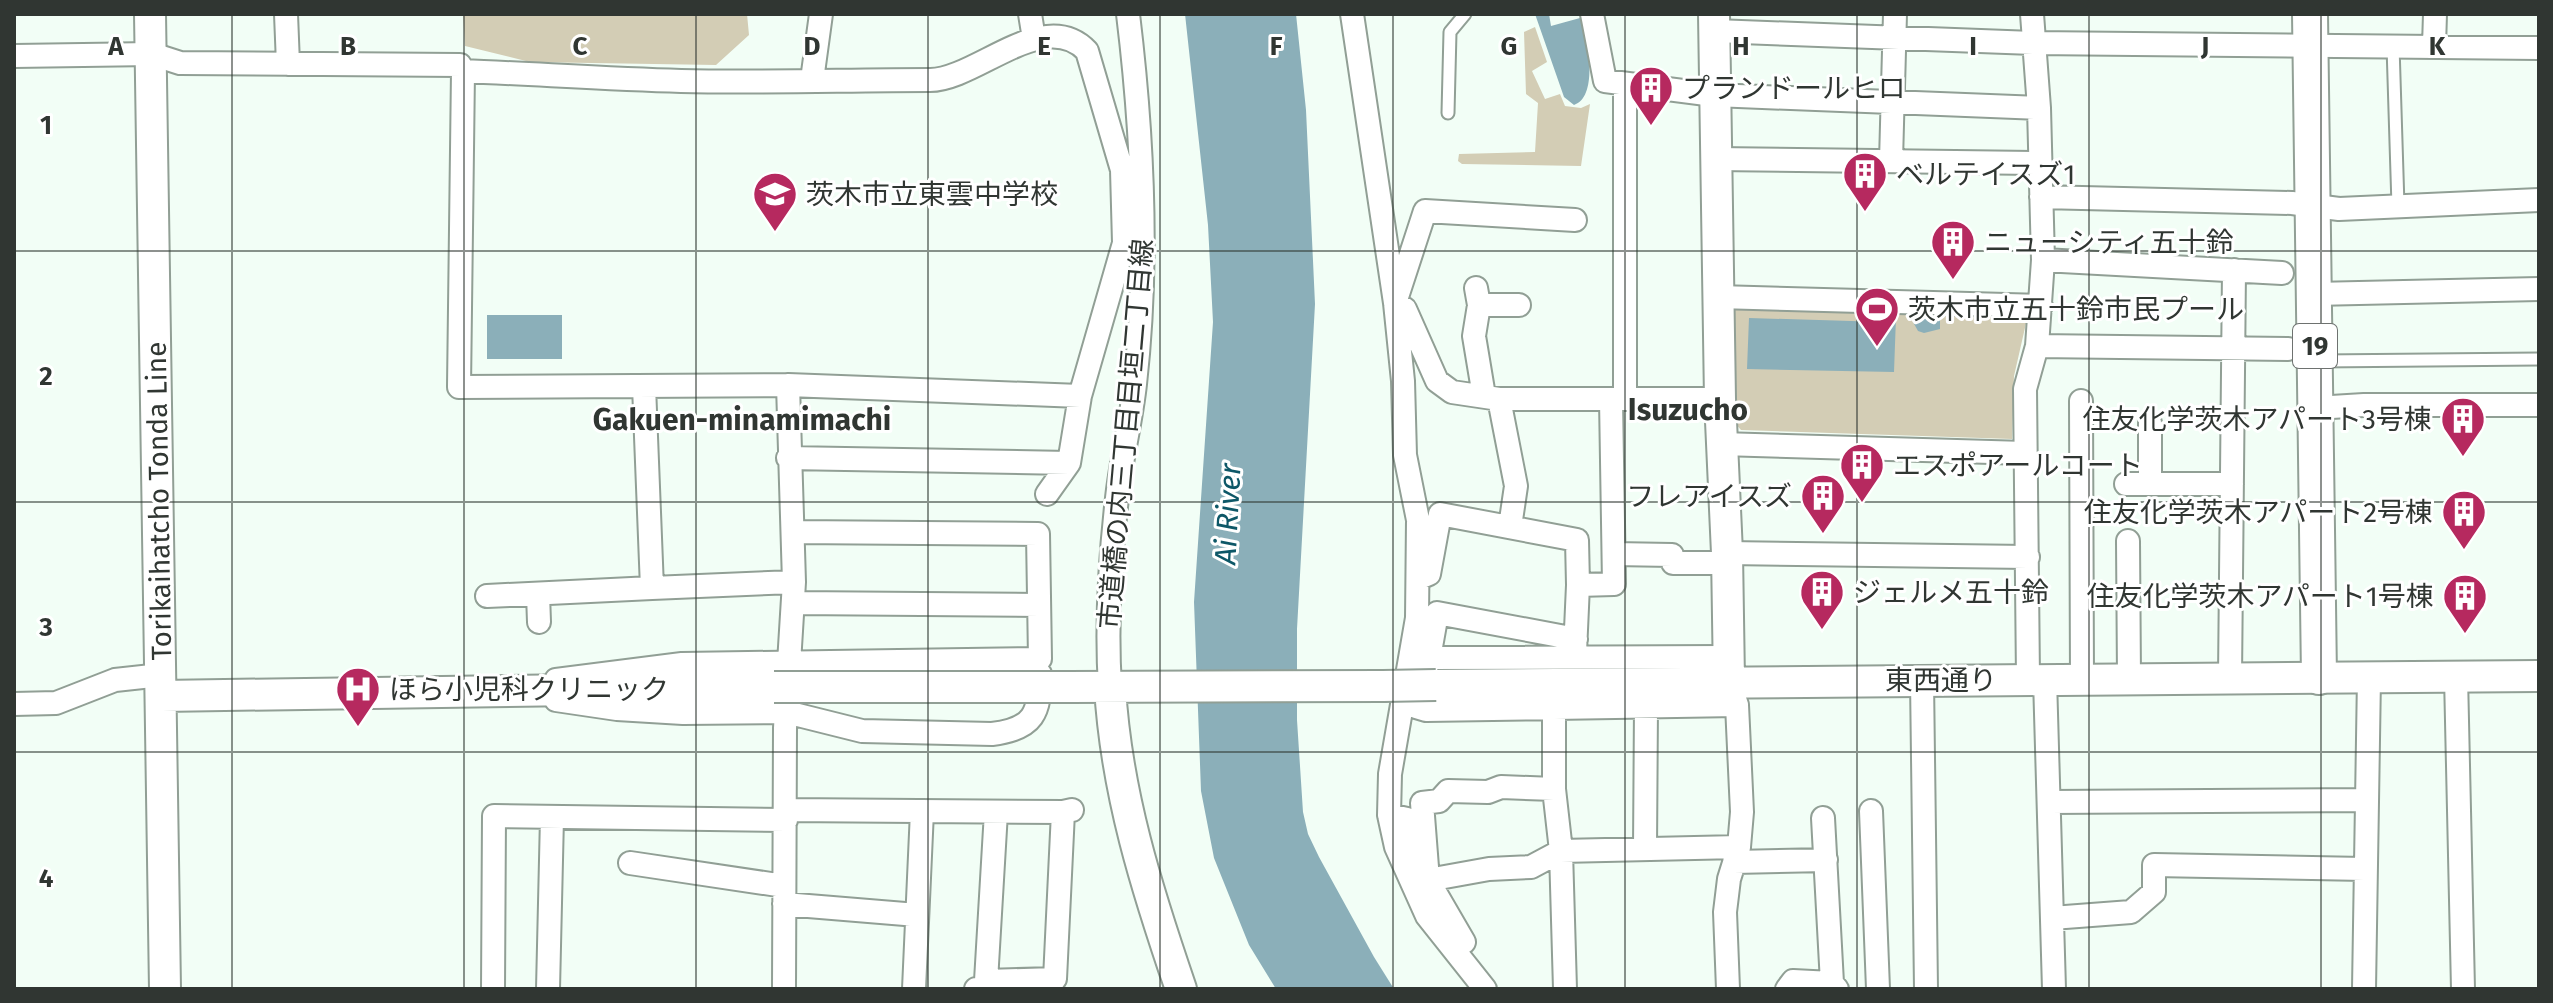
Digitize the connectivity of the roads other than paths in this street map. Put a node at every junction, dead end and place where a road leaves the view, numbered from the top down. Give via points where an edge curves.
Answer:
1 (150, 14) edge
2 (286, 14) edge
3 (821, 14) edge
4 (1030, 14) edge
5 (1128, 14) edge
6 (1352, 14) edge
7 (1465, 14) edge
8 (1592, 14) edge
9 (1895, 14) edge
10 (2032, 14) edge
11 (2435, 14) edge
12 (1714, 22) edge
13 (2310, 30) edge
14 (1894, 38) junction
15 (1034, 39) junction
16 (2033, 43) junction
17 (2393, 46) junction
18 (2434, 46) junction
19 (2539, 48) edge
20 (152, 54) junction
21 (14, 56) edge
22 (288, 64) junction
23 (463, 71) junction
24 (812, 80) junction
25 (1625, 84) junction
26 (1714, 95) junction
27 (1893, 102) junction
28 (2039, 108) junction
29 (1448, 113) dead end
30 (1715, 159) junction
31 (1891, 161) junction
32 (2041, 163) junction
33 (2041, 197) junction
34 (2539, 200) edge
35 (2313, 206) junction
36 (2398, 206) junction
37 (1134, 212) junction
38 (1575, 220) dead end
39 (2043, 260) junction
40 (2234, 270) junction
41 (2282, 273) dead end
42 (2539, 289) edge
43 (2314, 294) junction
44 (1718, 297) junction
45 (1395, 303) junction
46 (1519, 305) dead end
47 (2041, 306) junction
48 (2037, 346) junction
49 (2233, 347) junction
50 (2301, 355) junction
51 (2539, 359) edge
52 (788, 385) junction
53 (644, 386) junction
54 (1080, 396) junction
55 (1492, 397) junction
56 (1618, 399) junction
57 (1720, 399) junction
58 (2081, 401) dead end
59 (2539, 405) edge
60 (2315, 408) junction
61 (2150, 423) dead end
62 (1721, 444) junction
63 (2025, 453) junction
64 (788, 458) junction
65 (1069, 463) junction
66 (2126, 484) dead end
67 (2150, 484) junction
68 (2232, 484) junction
69 (1047, 494) dead end
70 (1510, 527) junction
71 (794, 532) junction
72 (2128, 541) dead end
73 (1614, 554) junction
74 (2028, 557) junction
75 (1727, 558) junction
76 (1417, 579) junction
77 (1578, 585) junction
78 (652, 588) junction
79 (794, 593) junction
80 (538, 594) junction
81 (487, 596) dead end
82 (1039, 605) junction
83 (539, 622) dead end
84 (1575, 648) junction
85 (1040, 659) junction
86 (1425, 666) junction
87 (2456, 676) junction
88 (2539, 676) edge
89 (2319, 677) junction
90 (2369, 677) junction
91 (2129, 678) junction
92 (2230, 678) junction
93 (2036, 679) junction
94 (2082, 679) junction
95 (1922, 680) junction
96 (1731, 681) junction
97 (162, 685) junction
98 (1120, 686) junction
99 (783, 688) junction
100 (14, 704) edge
101 (1646, 706) junction
102 (1554, 709) junction
103 (1554, 789) junction
104 (2366, 800) junction
105 (2049, 802) junction
106 (922, 811) junction
107 (1871, 811) dead end
108 (996, 812) junction
109 (786, 815) junction
110 (1389, 815) junction
111 (552, 817) junction
112 (1823, 818) dead end
113 (1645, 849) junction
114 (1561, 851) junction
115 (1737, 855) junction
116 (1826, 860) junction
117 (630, 863) dead end
118 (2364, 869) junction
119 (1428, 880) junction
120 (784, 895) junction
121 (917, 915) junction
122 (2052, 918) junction
123 (981, 985) edge
124 (1482, 985) edge
125 (1834, 986) edge
126 (165, 989) edge
127 (493, 989) edge
128 (548, 989) edge
129 (784, 989) edge
130 (914, 989) edge
131 (1181, 989) edge
132 (1565, 989) edge
133 (1728, 989) edge
134 (1787, 989) edge
135 (1878, 989) edge
136 (1926, 989) edge
137 (2054, 989) edge
138 (2364, 989) edge
139 (2463, 989) edge

1 - 20 street, Torikaihatcho Tonda Line
2 - 22 street
3 - 24 street
4 - 15 street
5 - 37 street, 市道橋の内三丁目目垣二丁目線 via 1139,99
6 - 45 street
7 - 29 lane via 1450,32
8 - 25 street via 1605,81
9 - 14 street
10 - 16 street
11 - 18 street
12 - 14 street
12 - 26 street
13 - 16 street
13 - 17 street
13 - 35 main road, 19
14 - 16 street
14 - 27 street
15 - 24 street via 938,80
15 - 37 street via 1062,37 1087,51
16 - 28 street
17 - 18 street
17 - 36 lane
18 - 19 street
20 - 21 street
20 - 22 street via 180,63
20 - 97 street, Torikaihatcho Tonda Line
22 - 23 street via 460,65
23 - 24 street via 682,81
23 - 53 street via 459,387
25 - 26 street
25 - 56 street
26 - 27 street
26 - 30 street
27 - 28 street
27 - 31 street
28 - 32 street
30 - 31 street
30 - 44 street
31 - 32 street
32 - 33 street
33 - 35 street
33 - 39 street
34 - 36 street
35 - 36 street
35 - 43 main road, 19
37 - 54 street
37 - 98 street, 市道橋の内三丁目目垣二丁目線 via 1135,387 1117,496 1108,654
38 - 45 street via 1425,211
39 - 40 street
39 - 47 street
40 - 41 street
40 - 49 street
42 - 43 street
43 - 50 main road, 19
44 - 47 street
44 - 57 street
45 - 55 street via 1405,309 1437,381 1452,392
45 - 76 street via 1405,455 1418,520
46 - 55 street via 1477,296 1474,336
47 - 48 street
48 - 49 street
48 - 63 street via 2025,389
49 - 50 street
49 - 68 street
50 - 51 lane
50 - 60 main road, 19
52 - 53 street
52 - 54 street
52 - 64 street
53 - 78 street
54 - 65 street
55 - 56 street
55 - 70 street via 1516,486
56 - 57 street
56 - 73 street
57 - 62 street
58 - 94 street
59 - 60 street
60 - 89 main road, 19
61 - 67 street
62 - 63 street
62 - 75 street
63 - 74 street
64 - 65 street
64 - 71 street
65 - 69 street
66 - 67 street
67 - 68 street
68 - 92 street
70 - 76 street via 1440,514 1429,574
70 - 77 street via 1577,540
71 - 79 street
71 - 82 street via 1038,534
72 - 91 street
73 - 75 street via 1672,555 1673,563
73 - 77 street via 1614,584
74 - 75 street
74 - 93 street
75 - 96 street
76 - 86 street
77 - 84 street
78 - 79 street
78 - 80 street
79 - 82 street
79 - 99 street
80 - 81 street
80 - 83 street
82 - 85 street
84 - 86 street
84 - 86 street via 1437,613
84 - 96 street
85 - 99 street
85 - 99 street via 1040,701 1025,724 1010,732 862,731
86 - 96 street, 東西通り
86 - 98 street, 東西通り, bridge via 1383,686
86 - 102 street via 1416,707
86 - 110 street via 1390,774
87 - 88 street, 東西通り
87 - 90 street, 東西通り
87 - 139 street
89 - 90 street, 東西通り
89 - 92 street, 東西通り
90 - 104 street
91 - 92 street, 東西通り
91 - 94 street, 東西通り
93 - 94 street, 東西通り
93 - 95 street, 東西通り
93 - 105 street
95 - 96 street, 東西通り
95 - 136 street
96 - 101 street
96 - 115 street via 1742,812
97 - 99 street, 東西通り
97 - 100 street via 115,680 56,703
97 - 126 street, Torikaihatcho Tonda Line
98 - 99 street, 東西通り, bridge
98 - 131 street, 市道橋の内三丁目目垣二丁目線 via 1116,802
99 - 109 street
101 - 102 street
101 - 113 street
102 - 103 street
103 - 114 street
103 - 119 street via 1448,791 1439,801 1422,803
104 - 105 street
104 - 118 street
105 - 122 street
106 - 108 street
106 - 109 street
106 - 121 street
107 - 135 street
108 - 123 street
108 - 123 street via 1068,811 1055,979
109 - 111 street
109 - 120 street
110 - 119 street via 1407,819
110 - 124 street via 1396,847 1427,916
111 - 127 street via 494,816
111 - 128 street
112 - 116 street
113 - 114 street
113 - 115 street
114 - 119 street via 1531,867
114 - 132 street
115 - 116 street
115 - 133 street via 1725,912
116 - 125 street
117 - 120 street
118 - 122 street via 2154,865 2154,892 2131,912
118 - 138 street
119 - 124 street via 1477,962
120 - 121 street
120 - 129 street
121 - 130 street
122 - 137 street
125 - 134 street via 1793,981

